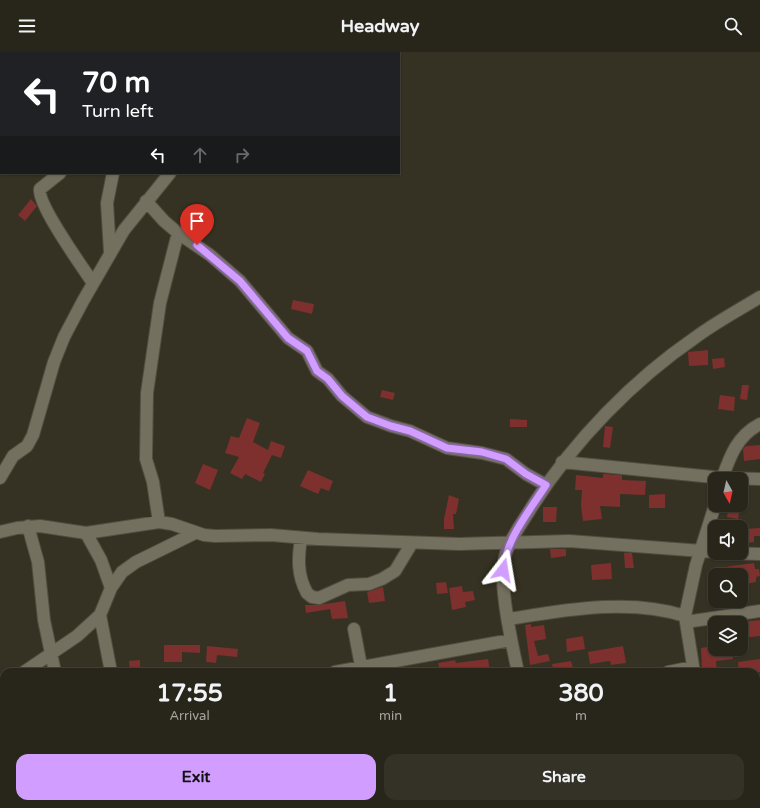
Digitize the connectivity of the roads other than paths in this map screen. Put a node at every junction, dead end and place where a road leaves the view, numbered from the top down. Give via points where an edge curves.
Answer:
1 (59, 174) edge
2 (113, 174) edge
3 (169, 174) edge
4 (146, 201) junction
5 (178, 233) junction
6 (110, 252) junction
7 (93, 283) junction
8 (760, 297) edge
9 (760, 424) edge
10 (562, 462) junction
11 (725, 472) edge
12 (708, 477) edge
13 (0, 478) edge
14 (748, 479) edge
15 (760, 479) edge
16 (546, 485) junction
17 (713, 512) edge
18 (159, 522) junction
19 (28, 526) junction
20 (0, 532) edge
21 (86, 533) junction
22 (195, 533) junction
23 (301, 538) junction
24 (412, 542) junction
25 (512, 542) junction
26 (701, 550) junction
27 (708, 551) edge
28 (748, 554) edge
29 (760, 554) edge
30 (110, 588) junction
31 (760, 611) edge
32 (100, 615) junction
33 (509, 619) junction
34 (686, 619) junction
35 (354, 629) dead end
36 (511, 640) junction
37 (52, 655) junction
38 (361, 666) junction
39 (31, 668) edge
40 (54, 668) edge
41 (110, 668) edge
42 (352, 668) edge
43 (517, 668) edge
44 (694, 668) edge

1 - 7 street via 39,192 49,214
2 - 6 street via 107,203
3 - 4 street
4 - 5 street
4 - 6 street
5 - 16 street via 236,277 288,338 307,351 317,371 367,417 410,431 447,448 482,452 506,459
5 - 18 street via 160,303 148,393 146,459 153,482
6 - 7 street
7 - 13 street via 59,349 33,435 27,446 13,456
8 - 10 street via 677,350 613,408
9 - 11 street via 747,431 739,440
10 - 12 street
10 - 16 street
14 - 15 street
16 - 25 street
17 - 26 street
18 - 21 street
18 - 22 street
19 - 20 street
19 - 21 street
19 - 37 street via 38,562 44,620
21 - 30 street via 101,560
22 - 23 street via 215,536 264,534
22 - 30 street via 122,572
23 - 24 street
23 - 24 street via 299,573 307,593 315,598 329,595 348,585 364,585 382,579 395,571
24 - 25 street
25 - 26 street via 569,541
25 - 33 street via 504,560 503,570
26 - 27 street
26 - 34 street via 688,597
28 - 29 street
30 - 32 street
31 - 34 street
32 - 37 street
32 - 41 street
33 - 34 street via 572,610 640,607 664,609
33 - 36 street
34 - 44 street
35 - 38 street
36 - 38 street
36 - 43 street
37 - 39 street
37 - 40 street
38 - 42 street

